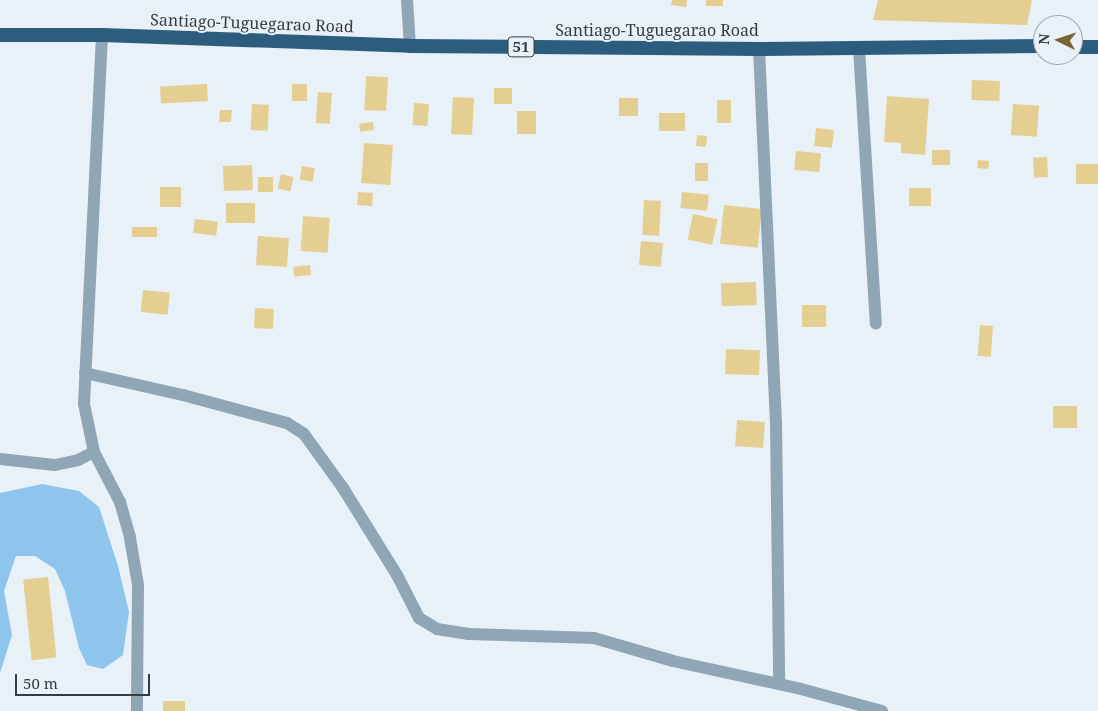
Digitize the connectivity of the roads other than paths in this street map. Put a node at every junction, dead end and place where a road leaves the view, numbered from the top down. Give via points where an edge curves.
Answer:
1 (407, 0) edge
2 (0, 35) edge
3 (102, 35) junction
4 (410, 46) junction
5 (1033, 46) edge
6 (1083, 47) edge
7 (1098, 47) edge
8 (859, 48) junction
9 (759, 49) junction
10 (876, 323) dead end
11 (85, 373) junction
12 (94, 452) junction
13 (0, 459) edge
14 (779, 684) junction
15 (137, 711) edge
16 (882, 711) edge

1 - 4 street
2 - 3 highway, Santiago-Tuguegarao Road / 51
3 - 4 highway, Santiago-Tuguegarao Road / 51
3 - 11 street
4 - 9 highway, Santiago-Tuguegarao Road / 51
5 - 8 highway, Santiago-Tuguegarao Road / 51
6 - 7 highway
8 - 9 highway, Santiago-Tuguegarao Road / 51
8 - 10 street
9 - 14 street via 776,422
11 - 12 street via 84,404
11 - 14 street via 287,423 304,434 338,481 397,575 419,618 426,624 469,634 594,638
12 - 13 street via 78,460 55,465
12 - 15 street via 120,502 136,575 140,656
14 - 16 street

